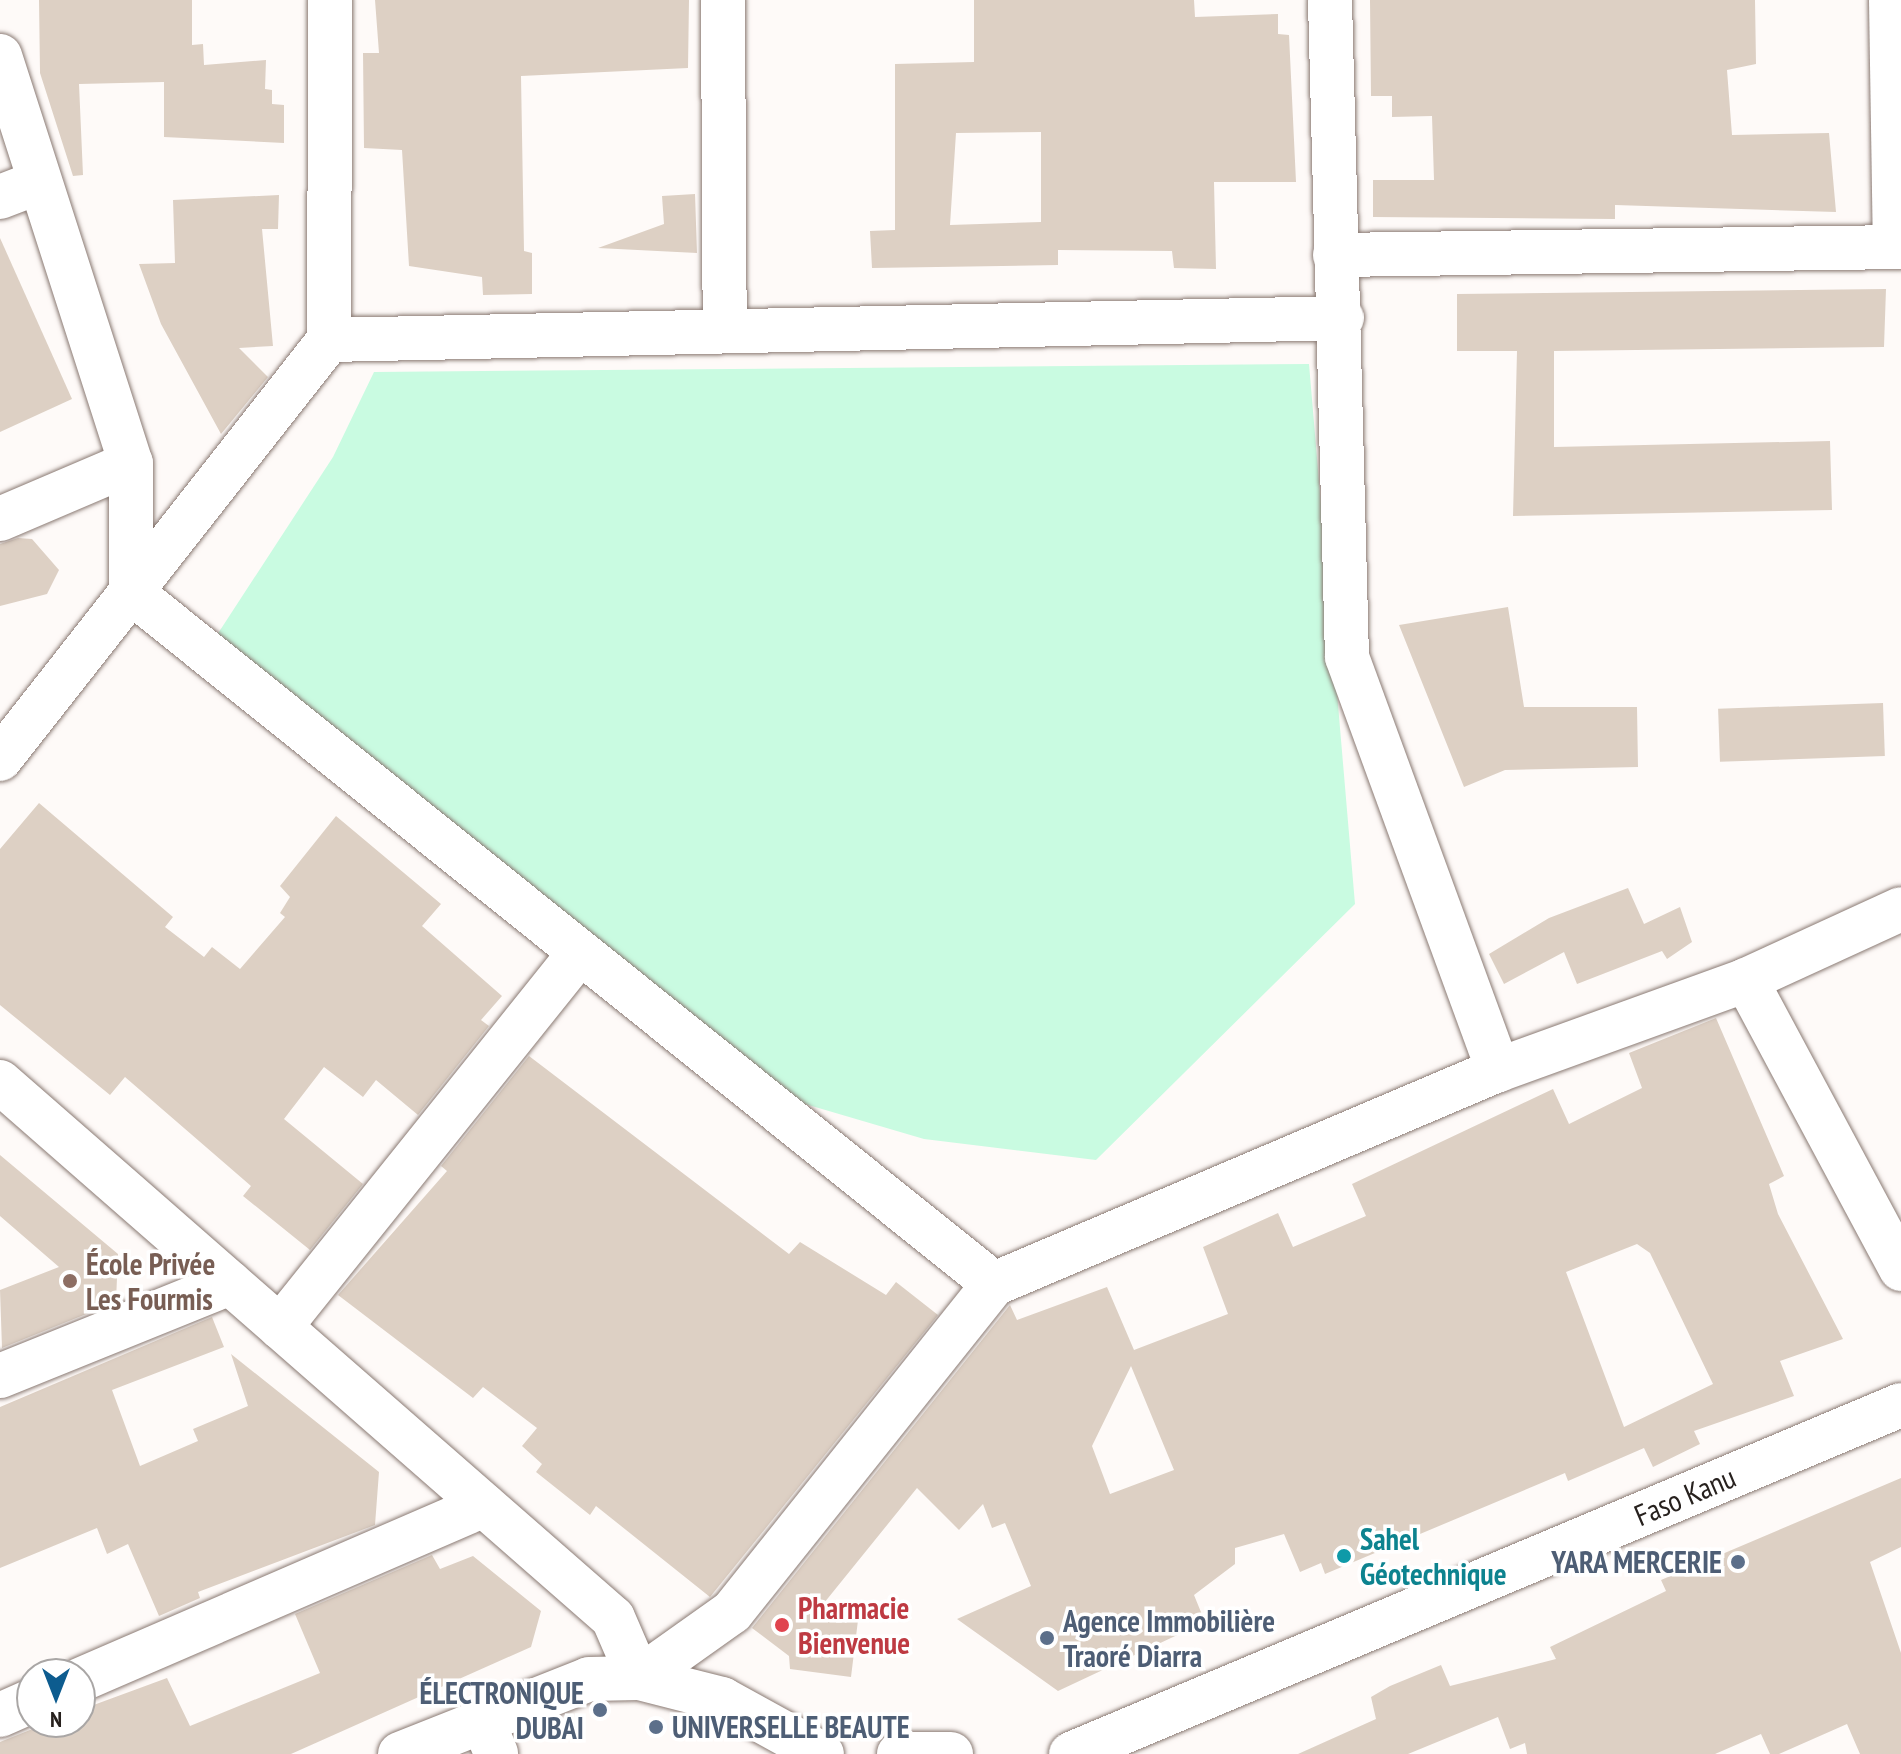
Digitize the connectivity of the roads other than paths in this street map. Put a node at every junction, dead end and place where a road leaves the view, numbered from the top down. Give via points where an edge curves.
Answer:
1 (330, 0) edge
2 (723, 0) edge
3 (1330, 0) edge
4 (1891, 0) edge
5 (0, 56) edge
6 (18, 190) edge
7 (1898, 247) edge
8 (1335, 255) junction
9 (1342, 318) junction
10 (725, 330) junction
11 (329, 340) junction
12 (131, 463) junction
13 (0, 519) edge
14 (131, 592) junction
15 (0, 759) edge
16 (1901, 909) edge
17 (577, 956) junction
18 (1746, 980) junction
19 (1498, 1070) junction
20 (0, 1082) edge
21 (1901, 1269) edge
22 (230, 1283) junction
23 (994, 1284) junction
24 (280, 1327) junction
25 (0, 1376) edge
26 (1901, 1405) edge
27 (484, 1505) junction
28 (96, 1673) edge
29 (639, 1678) junction
30 (490, 1737) edge
31 (400, 1754) edge
32 (822, 1754) edge
33 (899, 1754) edge
34 (951, 1754) edge
35 (1071, 1754) edge

1 - 11 street
2 - 10 street
3 - 8 street
4 - 7 street
5 - 6 street
6 - 12 street
7 - 8 street
8 - 9 street
9 - 10 street
9 - 19 street via 1347,657
10 - 11 street
11 - 14 street
12 - 13 street
12 - 14 street
14 - 15 street
14 - 17 street
16 - 18 street
17 - 23 street
17 - 24 street
18 - 19 street
18 - 21 street
19 - 23 street
20 - 22 street
22 - 24 street
22 - 25 street
23 - 29 street via 732,1612
24 - 27 street
26 - 35 street, Faso Kanu
27 - 28 street
27 - 29 street via 613,1618
29 - 30 street via 589,1679
29 - 32 street via 722,1699
30 - 31 street
33 - 34 street

